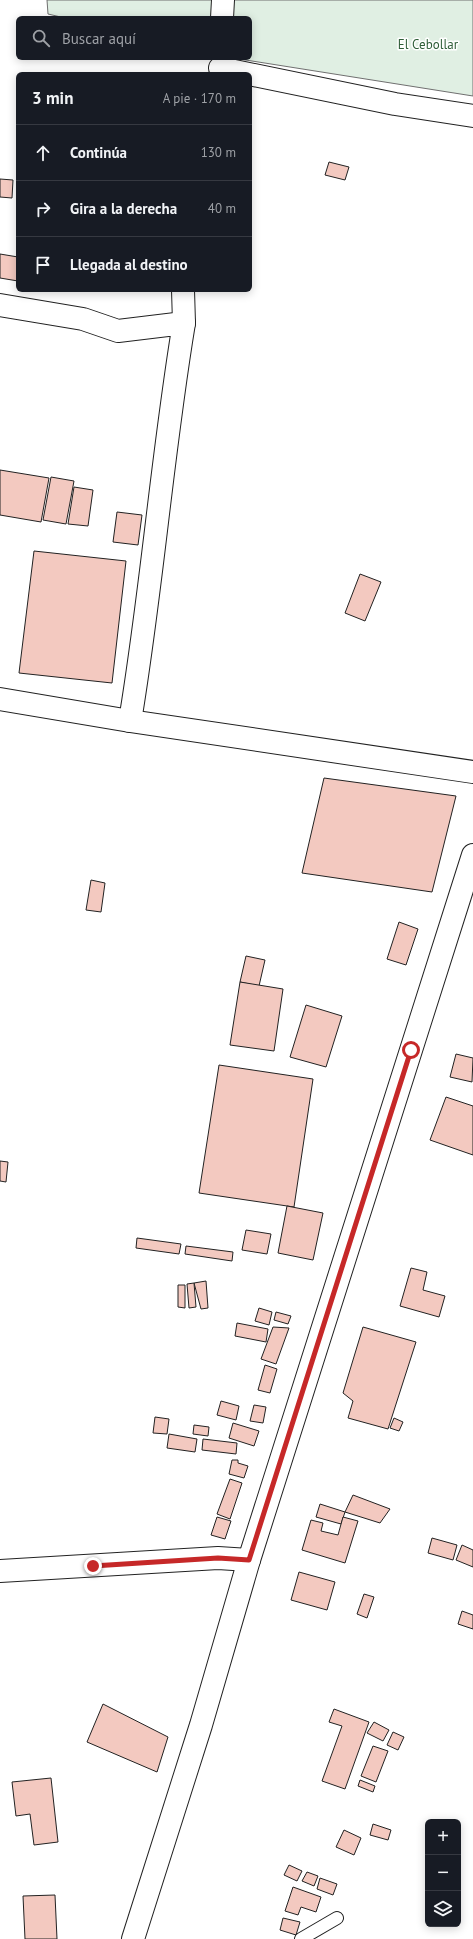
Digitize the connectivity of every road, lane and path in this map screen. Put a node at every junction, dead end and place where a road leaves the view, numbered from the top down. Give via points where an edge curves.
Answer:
1 (223, 0) edge
2 (222, 16) edge
3 (220, 67) edge
4 (244, 72) edge
5 (252, 74) edge
6 (473, 116) edge
7 (183, 292) edge
8 (0, 305) edge
9 (184, 323) junction
10 (0, 698) edge
11 (130, 721) junction
12 (473, 772) edge
13 (473, 855) edge
14 (249, 1560) junction
15 (0, 1571) edge
16 (337, 1918) dead end
17 (133, 1939) edge
18 (301, 1939) edge

1 - 2 street
3 - 4 street
5 - 6 street via 395,104
7 - 9 street
8 - 9 street via 83,319 118,331
9 - 11 street
10 - 11 street
11 - 12 street
13 - 14 street
14 - 15 street via 218,1558
14 - 17 street via 201,1725
16 - 18 lane

